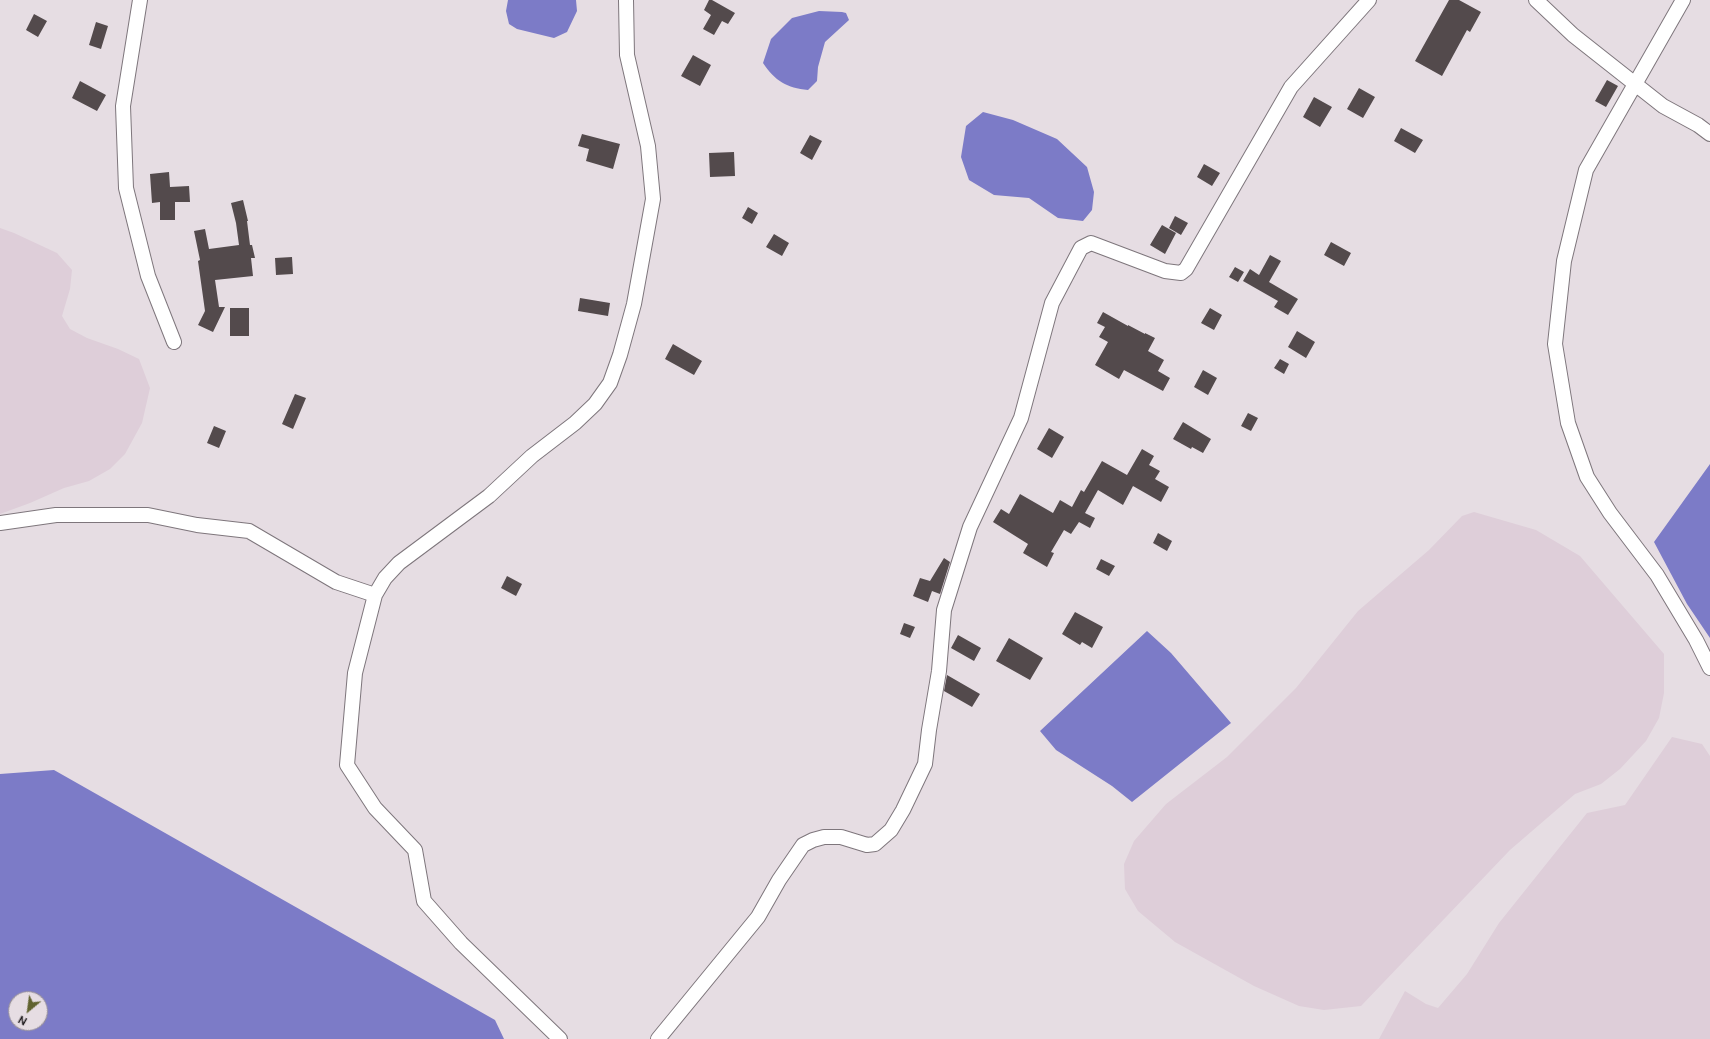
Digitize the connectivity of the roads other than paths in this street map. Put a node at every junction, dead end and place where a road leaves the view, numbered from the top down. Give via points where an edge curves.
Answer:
1 (140, 0) edge
2 (626, 0) edge
3 (1369, 0) edge
4 (1536, 0) edge
5 (1683, 0) edge
6 (1636, 84) junction
7 (1710, 134) edge
8 (174, 342) dead end
9 (0, 523) edge
10 (375, 595) junction
11 (1710, 668) edge
12 (560, 1039) edge
13 (658, 1039) edge

1 - 8 street via 122,106 126,188 148,276
2 - 10 street via 627,55 648,146 653,200 634,304 610,383 595,404 575,423 532,456 488,496 399,563 385,578
3 - 13 street via 1291,87 1186,269 1181,273 1166,271 1091,243 1081,248 1052,303 1021,418 970,528 946,602 925,764 904,810 891,830 875,844 866,845 840,837 824,837 803,845 758,916
4 - 6 street via 1573,35
5 - 6 street
6 - 7 street via 1663,106
6 - 11 street via 1586,170 1564,261 1555,344 1568,423 1587,476 1610,513 1657,575
9 - 10 street via 56,515 148,515 197,525 249,531 336,582
10 - 12 street via 355,673 347,765 375,808 415,850 424,901 466,948

